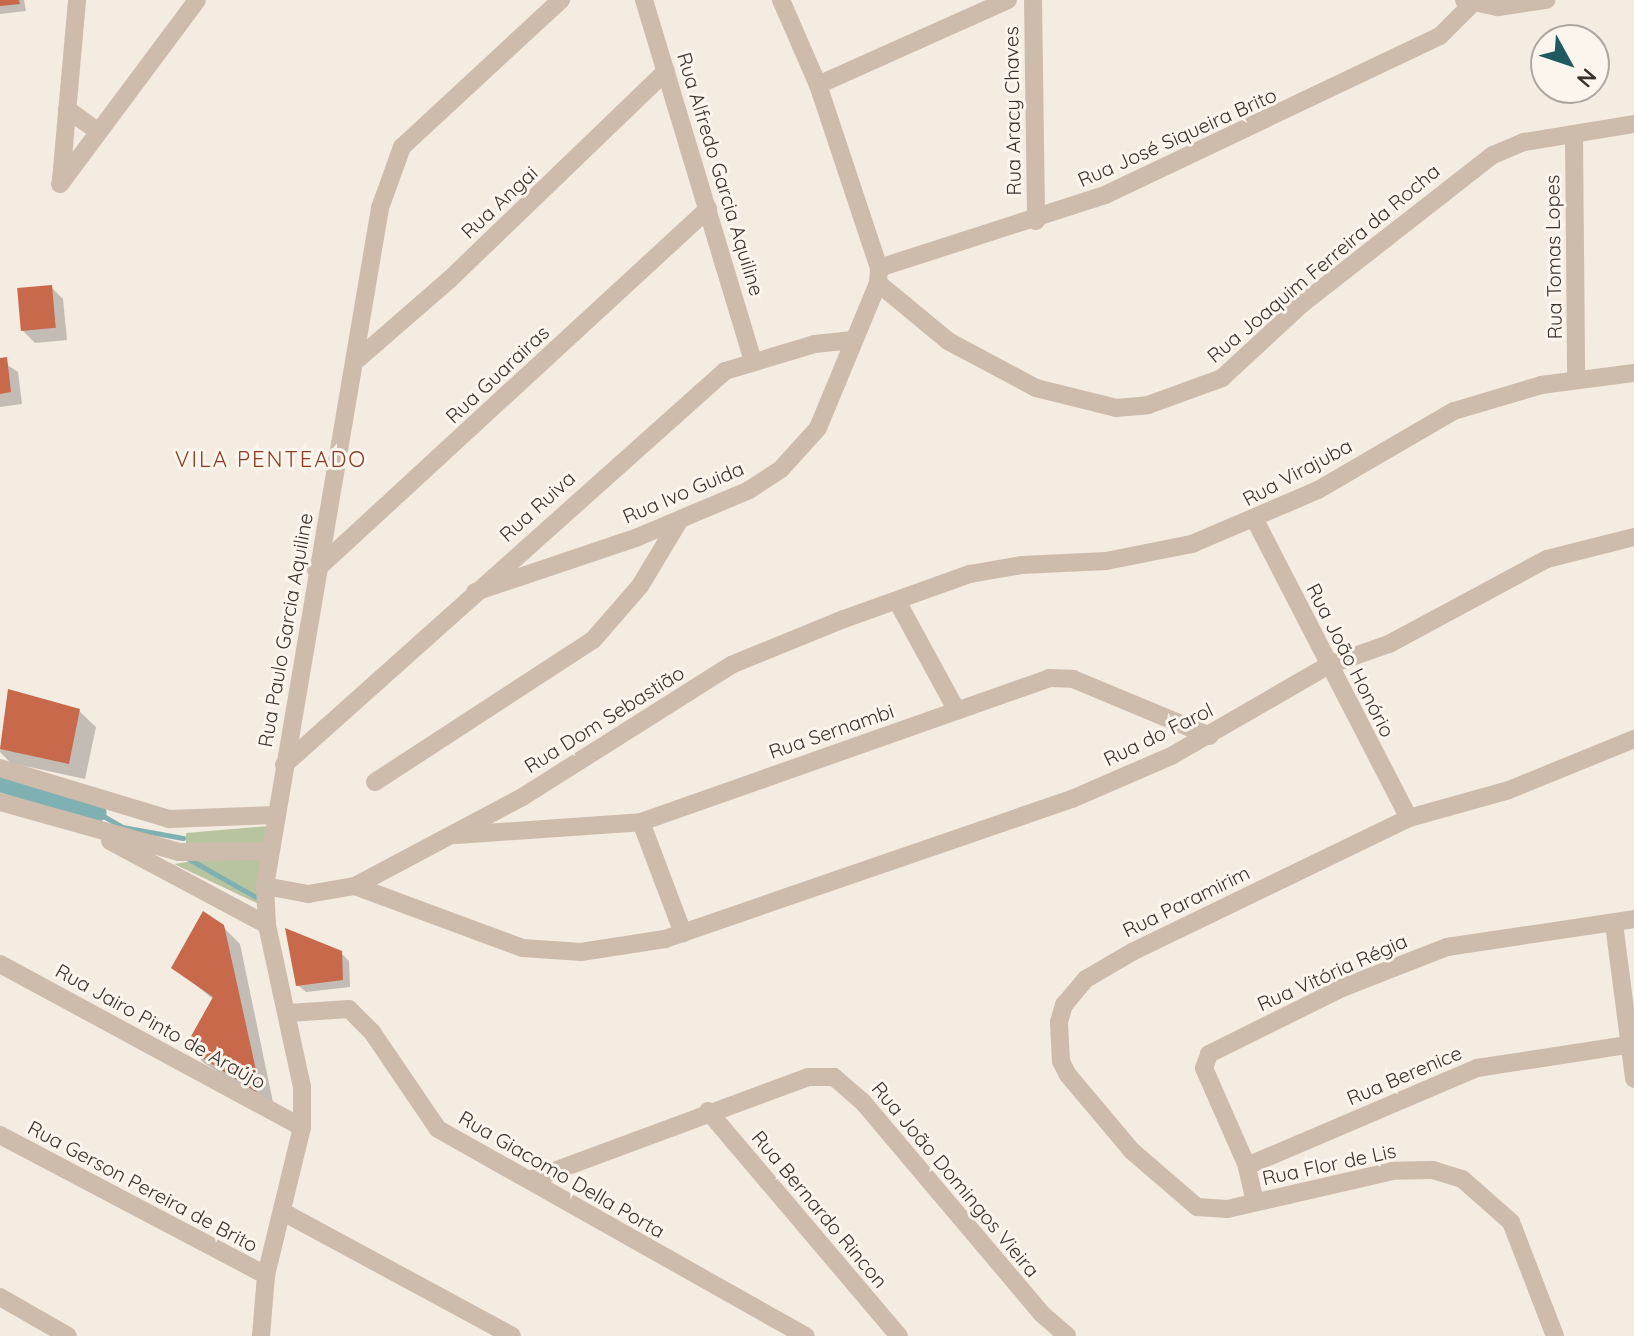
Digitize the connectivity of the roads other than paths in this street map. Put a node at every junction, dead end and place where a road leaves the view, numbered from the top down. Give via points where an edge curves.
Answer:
1 (77, 0) edge
2 (197, 0) edge
3 (561, 0) edge
4 (644, 0) edge
5 (781, 0) edge
6 (1008, 0) edge
7 (1033, 0) edge
8 (1546, 0) edge
9 (1468, 2) edge
10 (666, 71) junction
11 (818, 85) junction
12 (67, 109) junction
13 (1634, 124) edge
14 (97, 131) junction
15 (1574, 135) junction
16 (708, 209) junction
17 (1036, 221) junction
18 (878, 275) junction
19 (853, 340) junction
20 (358, 359) junction
21 (753, 361) junction
22 (1634, 373) edge
23 (1576, 379) junction
24 (681, 519) junction
25 (1255, 520) junction
26 (1634, 537) edge
27 (316, 570) junction
28 (970, 574) joint
29 (475, 592) junction
30 (897, 601) junction
31 (1329, 665) junction
32 (957, 711) junction
33 (1210, 736) junction
34 (1634, 739) edge
35 (284, 765) junction
36 (0, 768) edge
37 (375, 782) dead end
38 (0, 802) edge
39 (275, 815) junction
40 (1409, 818) junction
41 (641, 822) junction
42 (93, 832) junction
43 (454, 835) junction
44 (270, 851) junction
45 (265, 886) junction
46 (355, 886) junction
47 (1634, 919) edge
48 (1614, 924) junction
49 (267, 925) junction
50 (683, 933) junction
51 (0, 964) edge
52 (289, 1013) junction
53 (1630, 1045) edge
54 (1634, 1079) edge
55 (708, 1111) junction
56 (302, 1127) junction
57 (0, 1135) edge
58 (1247, 1166) junction
59 (530, 1180) junction
60 (1255, 1202) junction
61 (283, 1212) junction
62 (266, 1275) junction
63 (0, 1297) edge
64 (68, 1336) edge
65 (261, 1336) edge
66 (512, 1336) edge
67 (806, 1336) edge
68 (899, 1336) edge
69 (1067, 1336) edge
70 (1555, 1336) edge

1 - 12 street
2 - 14 street
3 - 20 street, Rua Paulo Garcia Aquiline via 394,158 380,208
4 - 10 street, Rua Alfredo Garcia Aquiline
5 - 11 street
6 - 11 street
7 - 17 street, Rua Aracy Chaves
8 - 9 street via 1510,7
9 - 17 street, Rua José Siqueira Brito via 1440,36 1257,126
10 - 16 street, Rua Alfredo Garcia Aquiline
10 - 20 street, Rua Angai via 449,280
11 - 18 street
12 - 14 street
12 - 14 street via 60,184
13 - 15 street, Rua Joaquim Ferreira da Rocha
15 - 18 street, Rua Joaquim Ferreira da Rocha via 1524,142 1493,155 1302,304 1222,378 1148,405 1101,406 1036,388 948,341
15 - 23 street, Rua Tomas Lopes
16 - 21 street, Rua Alfredo Garcia Aquiline
16 - 27 street, Rua Guarairas
17 - 18 street, Rua José Siqueira Brito
18 - 19 street, Rua Ivo Guida
19 - 21 street, Rua Ruiva
19 - 24 street, Rua Ivo Guida via 818,428 803,447 749,490
20 - 27 street, Rua Paulo Garcia Aquiline
21 - 29 street, Rua Ruiva via 714,380
22 - 23 street, Rua Virajuba
23 - 25 street, Rua Virajuba via 1484,401 1430,421 1318,490
24 - 29 street, Rua Ivo Guida
24 - 37 street via 640,586 593,640
25 - 28 street, Rua Virajuba via 1152,553
25 - 31 street, Rua João Honório
26 - 31 street, Rua do Farol via 1547,559 1389,644
27 - 35 street, Rua Paulo Garcia Aquiline
28 - 30 street, Rua Dom Sebastião
29 - 35 street, Rua Ruiva via 327,732
30 - 32 street
30 - 43 street, Rua Dom Sebastião via 731,665
31 - 33 street, Rua do Farol
31 - 40 street, Rua João Honório
32 - 33 street, Rua Sernambi via 1062,677
32 - 41 street, Rua Sernambi
33 - 50 street, Rua do Farol via 1072,799
34 - 40 street, Rua Paramirim via 1518,787
35 - 39 street, Rua Paulo Garcia Aquiline
36 - 39 street via 169,819
38 - 42 street
39 - 44 street, Rua Paulo Garcia Aquiline
40 - 60 street, Rua Paramirim via 1098,970 1064,1005 1061,1061 1132,1151 1197,1207 1211,1210
41 - 43 street, Rua Sernambi
41 - 50 street
42 - 44 street via 179,852
42 - 49 street
43 - 46 street, Rua Dom Sebastião
44 - 45 street, Rua Paulo Garcia Aquiline
45 - 46 street, Rua Dom Sebastião via 308,894
45 - 49 street, Rua Paulo Garcia Aquiline
46 - 50 street, Rua do Farol via 523,948 581,952
47 - 48 street, Rua Vitória Régia
48 - 53 street
48 - 58 street, Rua Vitória Régia via 1447,947 1342,988 1209,1054 1204,1068
49 - 52 street, Rua Paulo Garcia Aquiline
51 - 56 street, Rua Jairo Pinto de Araújo
52 - 56 street, Rua Paulo Garcia Aquiline via 302,1087
52 - 59 street, Rua Giacomo Della Porta via 339,1007 360,1017 438,1129
53 - 54 street
53 - 58 street, Rua Berenice via 1477,1068
55 - 59 street, Rua João Domingos Vieira
55 - 68 street, Rua Bernardo Rincon
55 - 69 street, Rua João Domingos Vieira via 808,1077 842,1081 1042,1314
56 - 61 street, Rua Paulo Garcia Aquiline
57 - 62 street, Rua Gerson Pereira de Brito
58 - 60 street, Rua Vitória Régia
59 - 67 street, Rua Giacomo Della Porta
60 - 70 street, Rua Flor de Lis via 1393,1171 1432,1170 1462,1179 1511,1222
61 - 62 street, Rua Paulo Garcia Aquiline
61 - 66 street
62 - 65 street, Rua Paulo Garcia Aquiline
63 - 64 street

